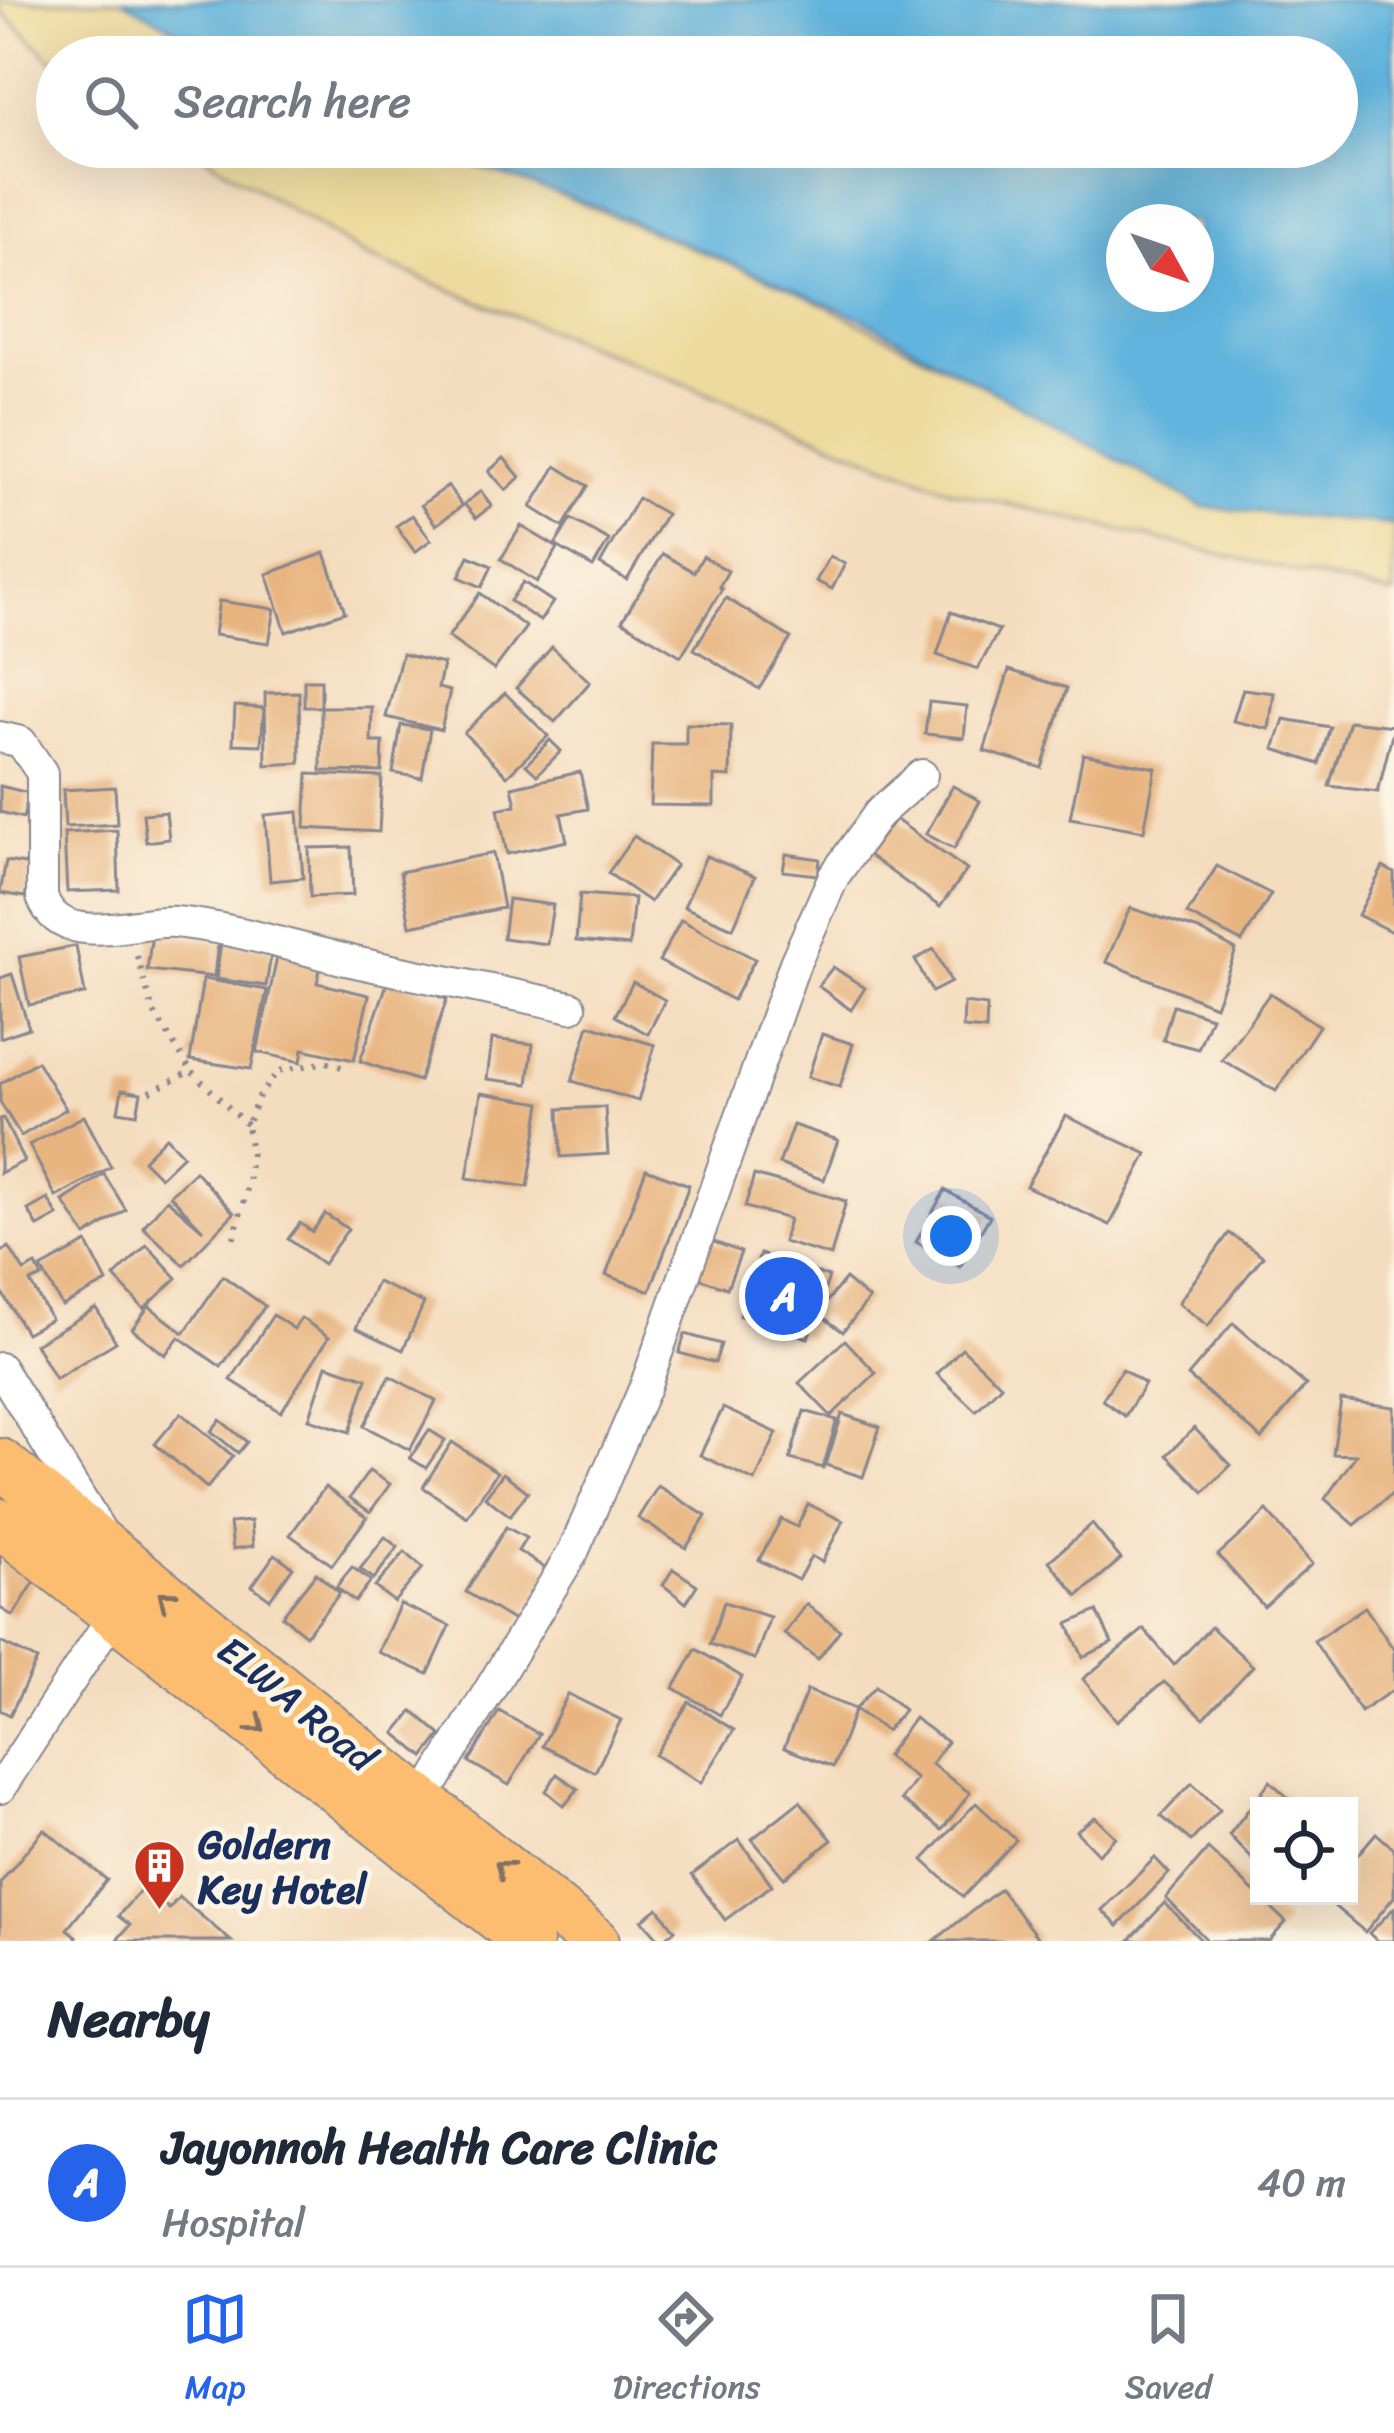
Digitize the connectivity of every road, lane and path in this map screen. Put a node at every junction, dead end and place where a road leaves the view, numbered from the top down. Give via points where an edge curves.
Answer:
1 (0, 737) edge
2 (922, 775) dead end
3 (132, 924) junction
4 (572, 1007) dead end
5 (344, 1068) dead end
6 (191, 1071) junction
7 (150, 1092) dead end
8 (247, 1125) junction
9 (234, 1238) dead end
10 (0, 1368) edge
11 (0, 1463) edge
12 (0, 1523) edge
13 (112, 1553) junction
14 (115, 1613) junction
15 (0, 1788) edge
16 (422, 1803) junction
17 (528, 1941) edge
18 (595, 1941) edge

1 - 3 street via 21,742 43,773 47,909 73,926
2 - 16 street via 879,813 834,876 795,963 645,1387 573,1552
3 - 4 street via 223,929
3 - 6 path via 153,1011
5 - 8 path via 327,1062 278,1071
6 - 7 path
6 - 8 path
8 - 9 path via 248,1185
10 - 13 street
11 - 13 main road, ELWA Road
12 - 14 main road, ELWA Road
16 -> 13 main road, ELWA Road
14 - 15 street
14 -> 17 main road, ELWA Road
18 -> 16 main road, ELWA Road

